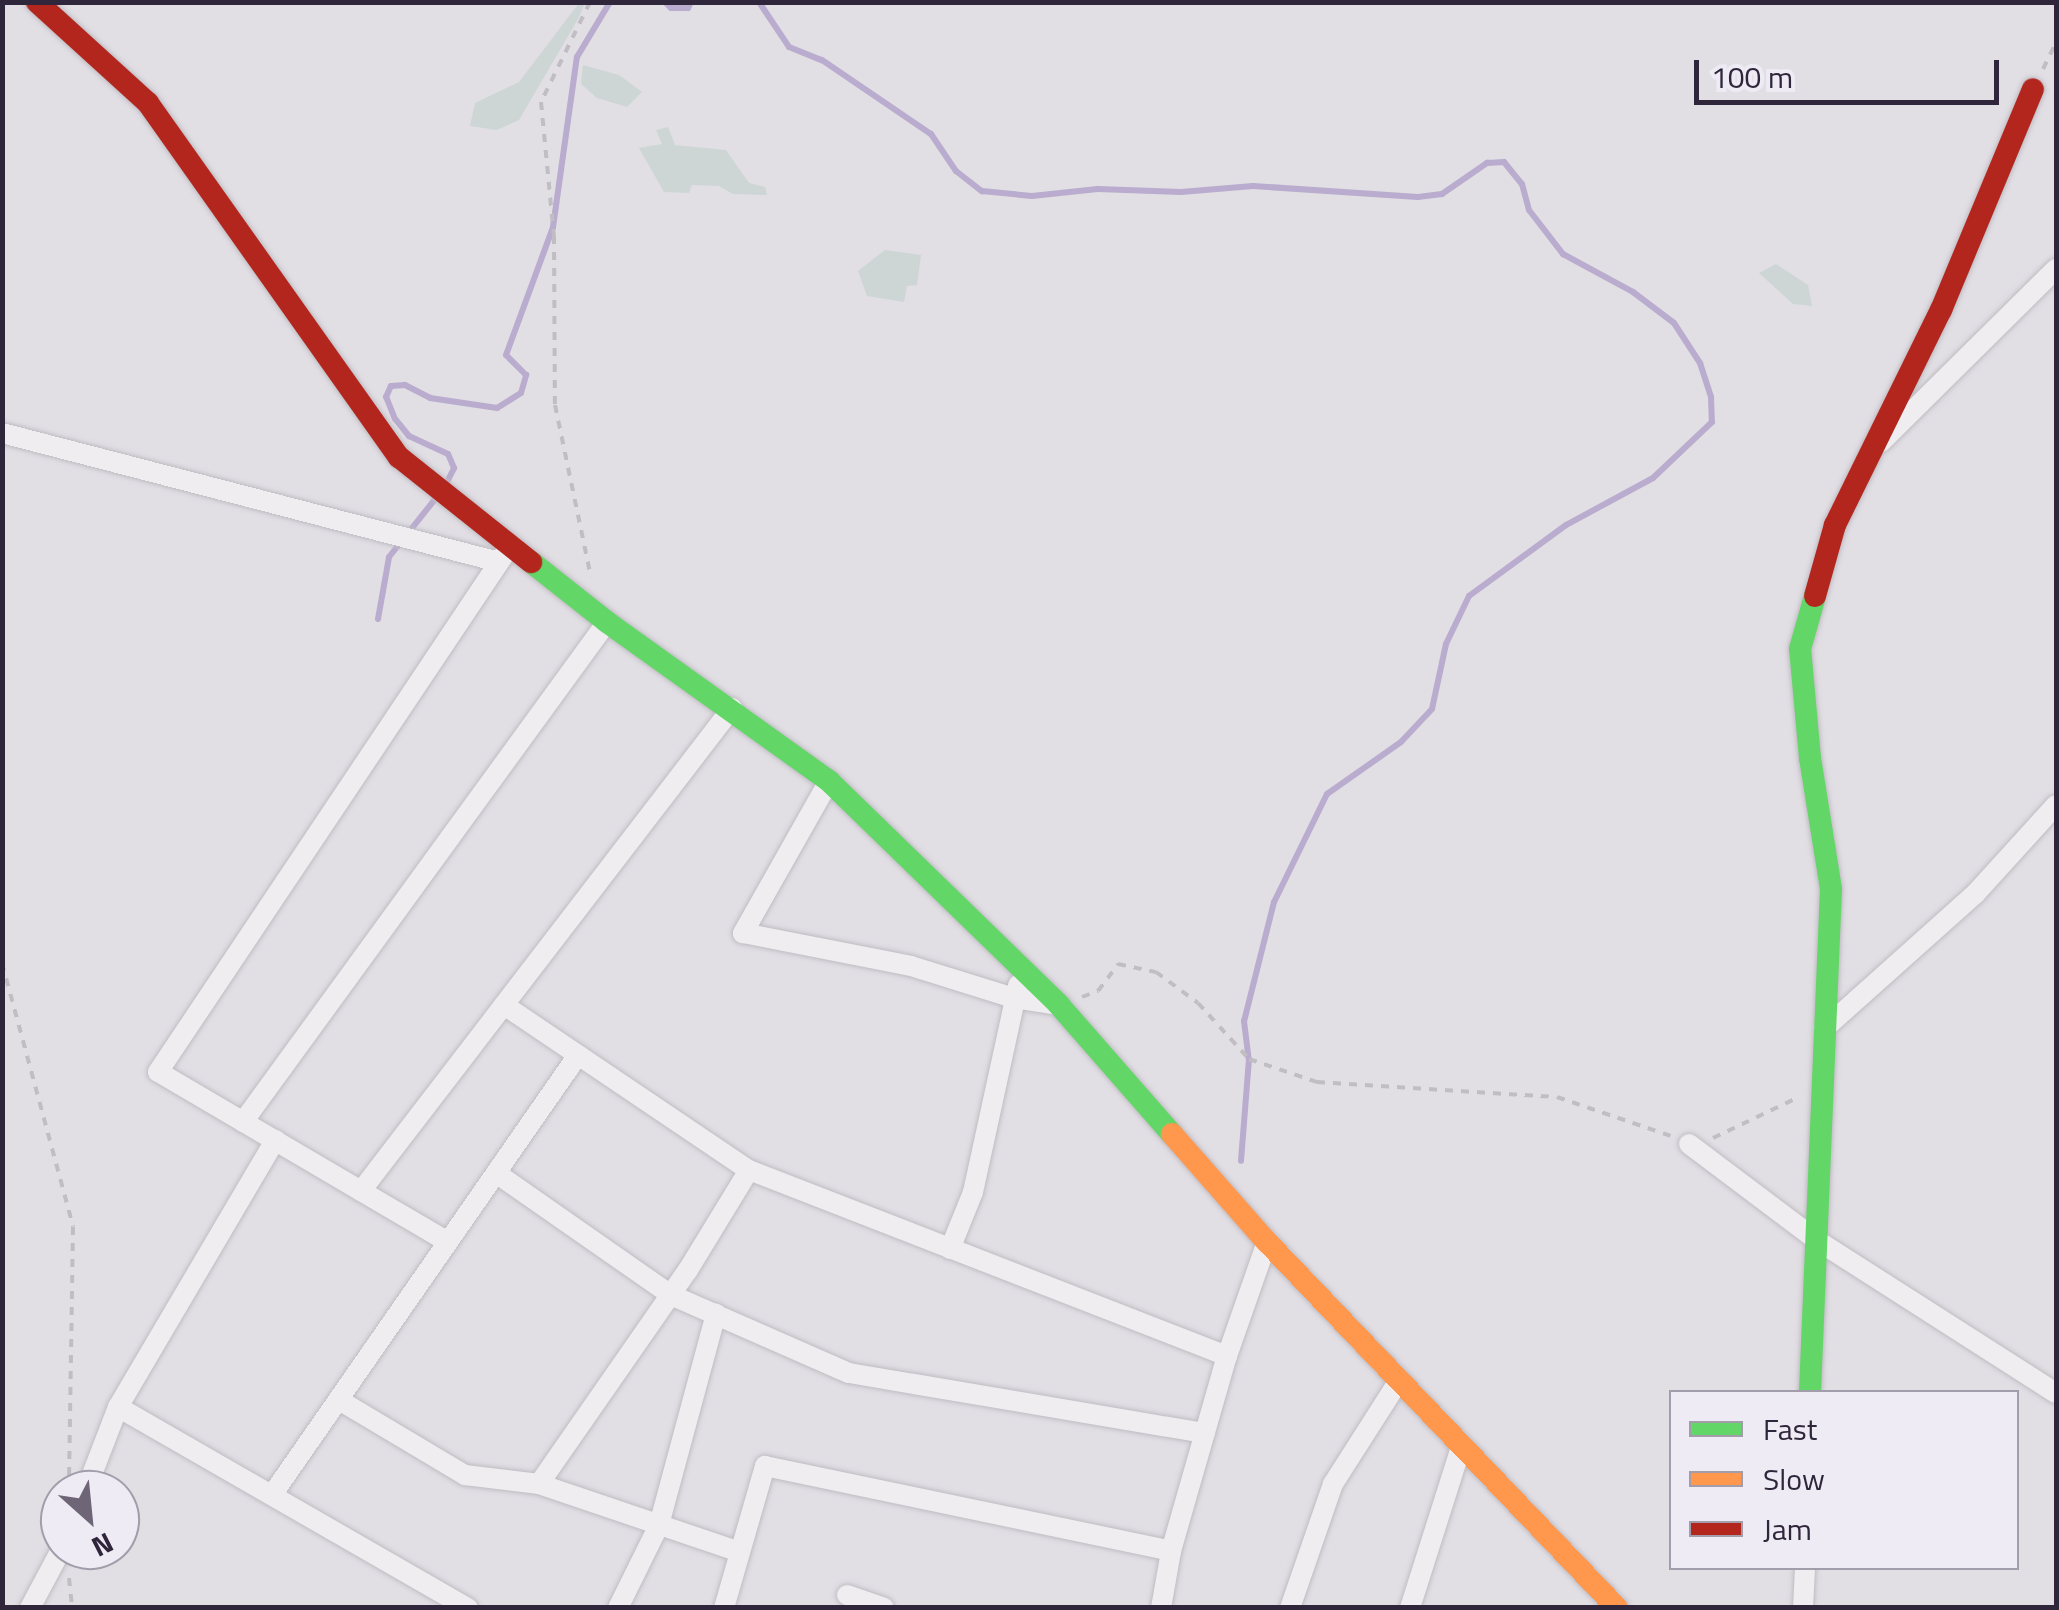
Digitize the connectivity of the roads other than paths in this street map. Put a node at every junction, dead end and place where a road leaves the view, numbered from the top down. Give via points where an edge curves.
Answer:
1 (37, 2) edge
2 (2033, 90) road end
3 (2056, 268) edge
4 (2, 433) edge
5 (1869, 454) junction
6 (504, 554) junction
7 (606, 622) junction
8 (732, 708) junction
9 (829, 782) junction
10 (2056, 805) edge
11 (1021, 972) junction
12 (1014, 998) junction
13 (1059, 1005) junction
14 (504, 1006) junction
15 (1824, 1029) junction
16 (578, 1055) junction
17 (243, 1122) junction
18 (274, 1140) junction
19 (1689, 1144) road end
20 (749, 1170) junction
21 (496, 1173) junction
22 (361, 1191) junction
23 (1815, 1239) junction
24 (448, 1242) junction
25 (1267, 1242) junction
26 (950, 1249) junction
27 (671, 1294) junction
28 (716, 1314) junction
29 (1228, 1356) junction
30 (1398, 1382) junction
31 (1810, 1390) edge
32 (2056, 1393) edge
33 (339, 1400) junction
34 (118, 1408) junction
35 (1205, 1433) junction
36 (1461, 1447) junction
37 (94, 1470) edge
38 (539, 1484) junction
39 (272, 1496) junction
40 (659, 1525) junction
41 (1171, 1551) junction
42 (740, 1552) junction
43 (50, 1570) edge
44 (1804, 1570) edge
45 (847, 1595) dead end
46 (30, 1608) edge
47 (468, 1608) edge
48 (618, 1608) edge
49 (724, 1608) edge
50 (884, 1608) edge
51 (1161, 1608) edge
52 (1290, 1608) edge
53 (1410, 1608) edge
54 (1617, 1608) edge
55 (1804, 1608) edge

1 - 6 street via 148,103 399,457
2 - 5 street via 1941,310
3 - 5 street
4 - 6 street
5 - 15 street via 1834,525 1800,648 1831,889
6 - 7 street
6 - 17 street via 158,1072
7 - 8 street
7 - 17 street
8 - 9 street
8 - 14 street
9 - 11 street
9 - 12 street via 742,933 911,966
10 - 15 street via 1975,894
11 - 12 street
11 - 13 street
12 - 13 street
12 - 26 street via 972,1192
13 - 25 street
14 - 16 street
14 - 22 street
15 - 23 street
16 - 20 street
16 - 21 street
17 - 18 street
18 - 22 street
18 - 34 street
19 - 23 street
20 - 26 street
20 - 27 street
21 - 24 street
21 - 27 street
22 - 24 street
23 - 31 street
23 - 32 street
24 - 33 street
25 - 29 street
25 - 30 street
26 - 29 street
27 - 28 street
27 - 38 street
28 - 35 street via 850,1373
28 - 40 street
29 - 35 street
30 - 36 street
30 - 52 street via 1333,1484
33 - 38 street via 465,1475
33 - 39 street
34 - 37 street
34 - 39 street
35 - 41 street
36 - 53 street
36 - 54 street
38 - 40 street
39 - 47 street
40 - 42 street
40 - 48 street
41 - 42 street via 765,1466
41 - 51 street
42 - 49 street
43 - 46 street
44 - 55 street
45 - 50 street

